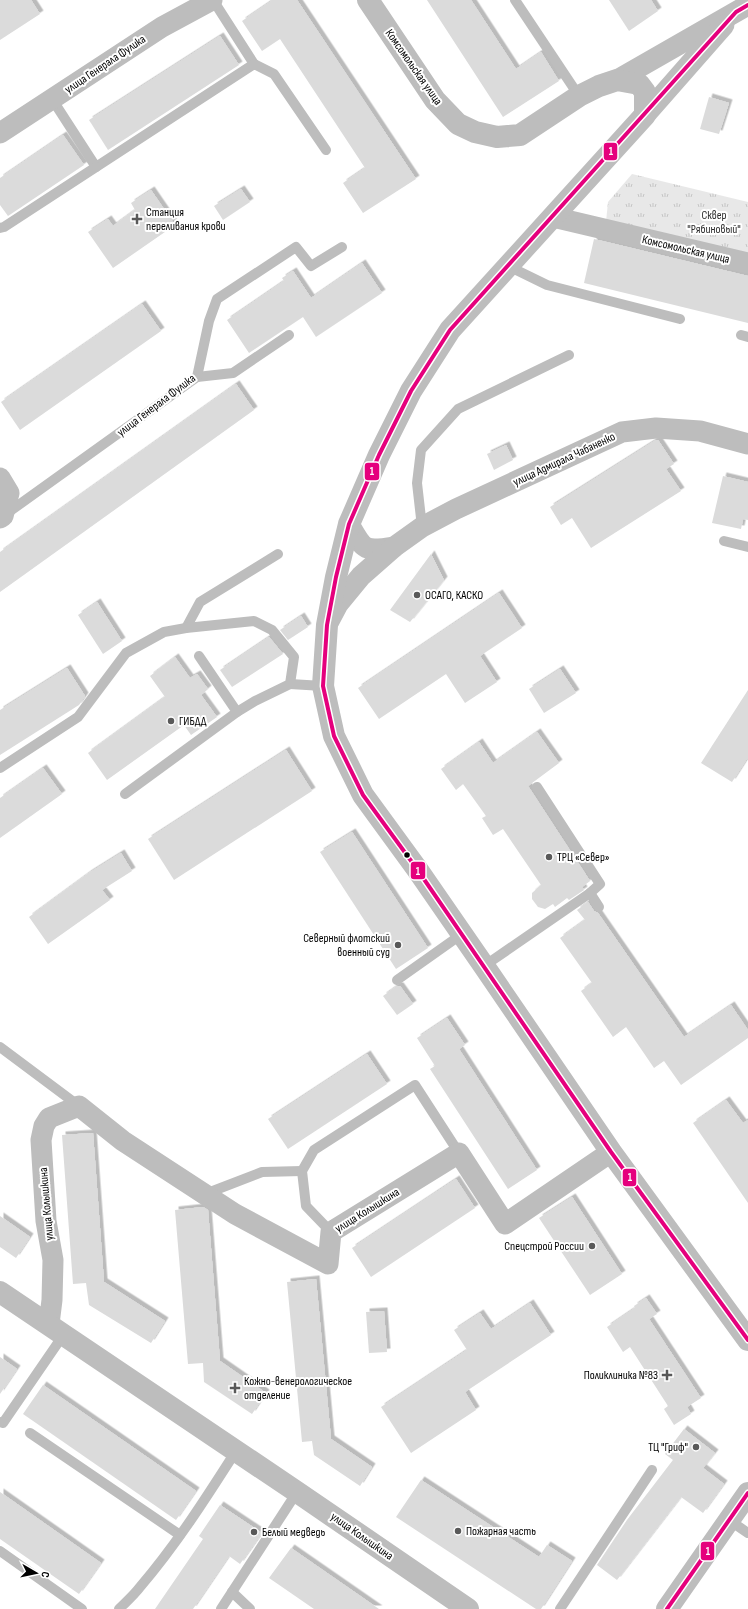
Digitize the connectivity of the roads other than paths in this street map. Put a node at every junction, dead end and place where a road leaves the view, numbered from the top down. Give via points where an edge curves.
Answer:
1 (212, 0) edge
2 (368, 0) edge
3 (515, 0) edge
4 (742, 9) edge
5 (254, 64) junction
6 (617, 80) junction
7 (579, 96) junction
8 (52, 99) junction
9 (645, 115) junction
10 (0, 133) edge
11 (326, 150) dead end
12 (96, 167) junction
13 (553, 217) junction
14 (0, 228) edge
15 (342, 247) dead end
16 (748, 263) edge
17 (508, 266) junction
18 (680, 319) dead end
19 (289, 335) dead end
20 (569, 355) dead end
21 (197, 377) junction
22 (748, 444) edge
23 (0, 478) edge
24 (1, 517) edge
25 (349, 524) junction
26 (422, 527) junction
27 (724, 541) dead end
28 (394, 547) junction
29 (748, 547) edge
30 (278, 554) dead end
31 (326, 625) junction
32 (186, 628) junction
33 (199, 656) dead end
34 (290, 684) junction
35 (323, 686) junction
36 (237, 712) junction
37 (0, 768) edge
38 (537, 787) dead end
39 (125, 794) dead end
40 (590, 893) junction
41 (599, 907) dead end
42 (462, 934) junction
43 (484, 966) junction
44 (397, 980) dead end
45 (0, 1047) edge
46 (79, 1106) junction
47 (610, 1152) junction
48 (459, 1153) junction
49 (302, 1171) junction
50 (205, 1194) junction
51 (331, 1232) junction
52 (0, 1292) edge
53 (56, 1329) junction
54 (748, 1340) edge
55 (0, 1422) edge
56 (30, 1433) dead end
57 (236, 1451) junction
58 (652, 1470) dead end
59 (297, 1492) junction
60 (748, 1493) edge
61 (729, 1520) junction
62 (748, 1533) edge
63 (180, 1535) junction
64 (0, 1551) edge
65 (232, 1592) junction
66 (82, 1609) edge
67 (118, 1609) edge
68 (221, 1609) edge
69 (250, 1609) edge
70 (468, 1609) edge
71 (560, 1609) edge
72 (667, 1609) edge

1 - 5 lane
1 - 8 street, улица Генерала Фулика via 162,27
2 - 7 street, Комсомольская улица via 435,100 458,124 475,132 497,137 520,135
3 - 7 lane
4 - 6 street, Комсомольская улица
4 - 9 street, Комсомольская улица
5 - 11 lane via 274,74
5 - 12 lane
6 - 7 street, Комсомольская улица
6 - 9 street, Комсомольская улица via 639,84 645,92
8 - 10 street, улица Генерала Фулика
8 - 12 lane
9 - 13 street
12 - 14 lane
13 - 16 street, Комсомольская улица
13 - 17 street
15 - 21 lane, улица Генерала Фулика via 311,266 296,247 217,299 209,321
17 - 18 lane via 547,285
17 - 25 street via 450,330 411,391
19 - 21 lane via 233,373
20 - 26 lane via 458,409 421,450 417,483
21 - 24 lane, улица Генерала Фулика
22 - 26 street, улица Адмирала Чабаненко via 700,431 656,428 622,432
23 - 24 street, улица Генерала Фулика via 9,493
25 - 28 street, улица Адмирала Чабаненко via 361,545 373,551
25 - 31 street
26 - 28 street, улица Адмирала Чабаненко
27 - 29 lane
28 - 31 street, улица Адмирала Чабаненко via 361,576 338,604
30 - 32 lane via 200,602
31 - 35 street
32 - 34 lane via 254,621 272,630 294,657
32 - 37 lane via 164,632 126,653 78,717
33 - 36 lane
34 - 35 lane
34 - 36 lane
35 - 42 street via 334,736 362,796
36 - 39 lane
38 - 40 lane via 600,884
40 - 41 lane
40 - 43 lane
42 - 43 street
42 - 44 lane
43 - 47 street
45 - 46 lane, улица Колышкина
46 - 50 street, улица Колышкина via 123,1141
46 - 53 street, улица Колышкина via 49,1118 41,1140 46,1221 53,1260 52,1300
47 - 48 street via 505,1224
47 - 54 street
48 - 49 lane via 415,1085 314,1150
48 - 51 street, улица Колышкина
49 - 50 lane via 262,1172
49 - 51 lane via 306,1206
50 - 51 street, улица Колышкина via 234,1214 328,1264
52 - 53 street, улица Колышкина
53 - 55 lane, улица Колышкина via 3,1423
53 - 57 street, улица Колышкина
56 - 63 lane
57 - 59 street, улица Колышкина
57 - 63 lane
58 - 71 lane
59 - 65 lane
59 - 70 street, улица Колышкина
60 - 61 street
61 - 62 lane
61 - 72 street
63 - 67 lane via 140,1588
64 - 66 lane
65 - 68 lane
65 - 69 lane

